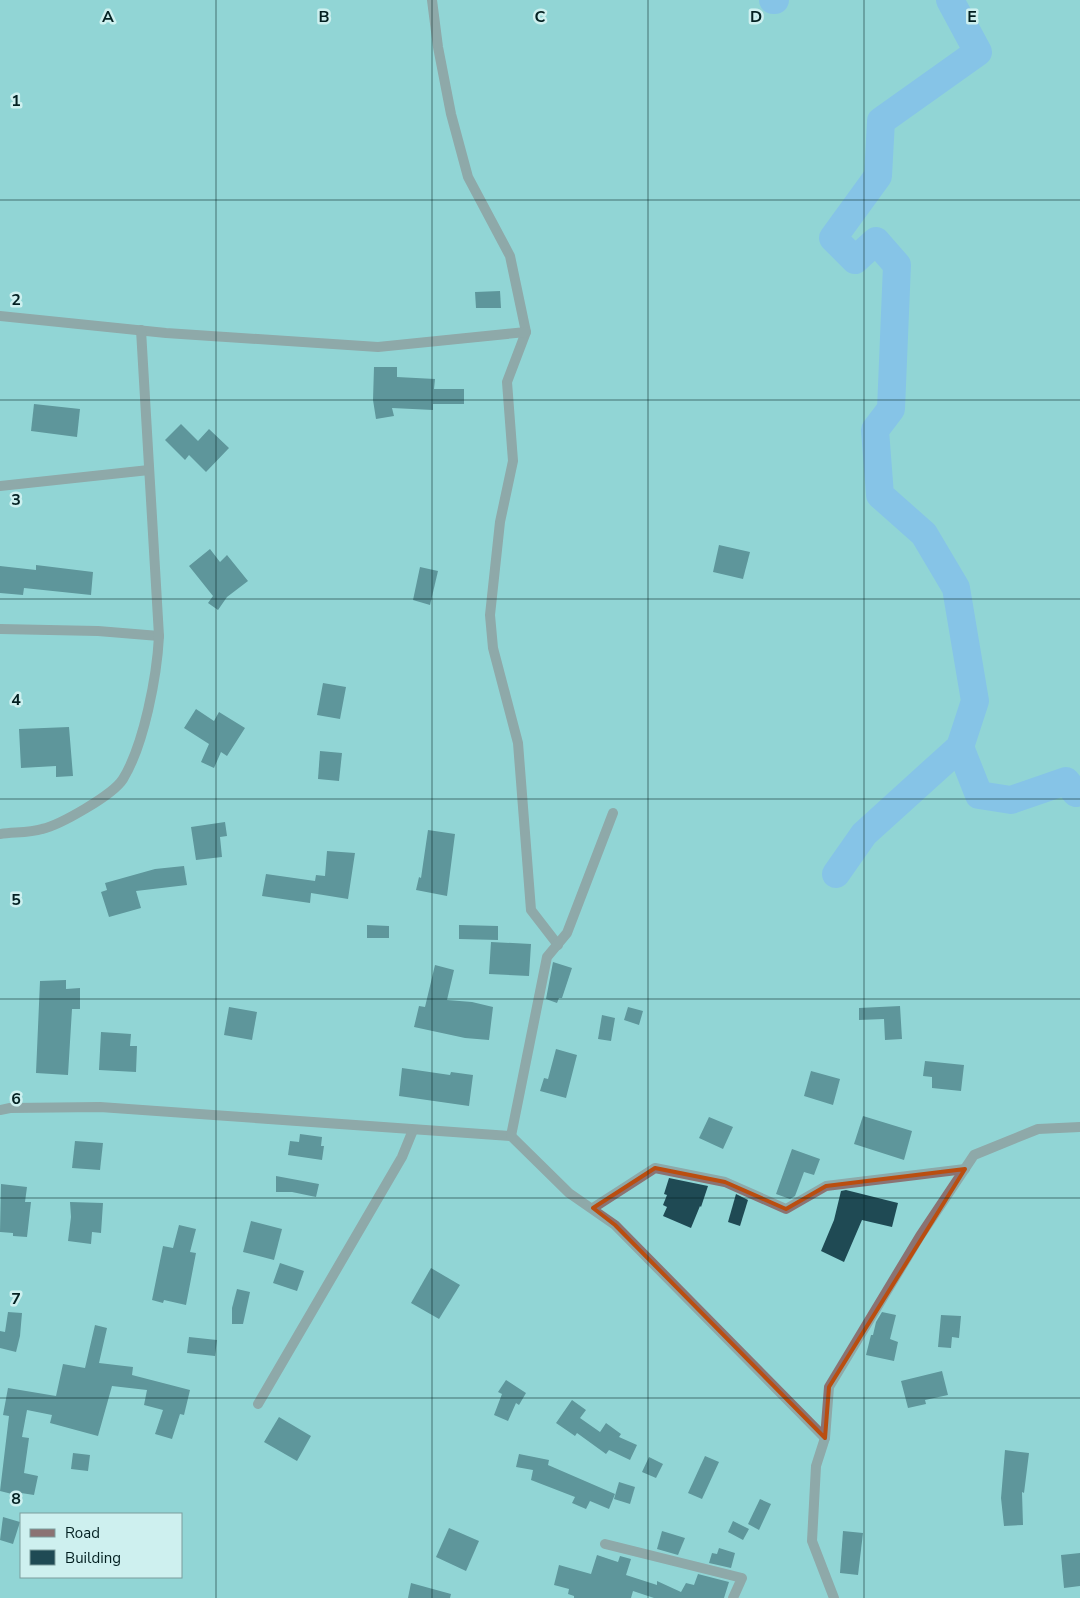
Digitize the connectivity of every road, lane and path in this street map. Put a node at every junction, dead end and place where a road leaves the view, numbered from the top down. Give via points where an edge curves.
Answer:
1 (432, 0) edge
2 (0, 316) edge
3 (141, 330) junction
4 (526, 332) junction
5 (149, 470) junction
6 (0, 486) edge
7 (0, 630) edge
8 (159, 636) junction
9 (613, 813) dead end
10 (0, 834) edge
11 (558, 945) junction
12 (0, 1110) edge
13 (1080, 1127) edge
14 (413, 1130) junction
15 (511, 1136) junction
16 (965, 1169) junction
17 (593, 1208) junction
18 (258, 1404) dead end
19 (826, 1438) junction
20 (605, 1544) dead end
21 (733, 1598) edge
22 (834, 1598) edge

1 - 4 street via 438,47 468,177 510,256
2 - 3 street
3 - 4 street via 378,347
3 - 5 street
4 - 11 street via 507,382 513,462 500,522 490,615 493,648 518,743 531,910
5 - 6 street
5 - 8 street
7 - 8 street via 98,631
8 - 10 street via 158,659 142,731 122,781 96,803 42,829
9 - 11 street via 567,934
11 - 15 street via 547,957
12 - 14 street via 100,1107
13 - 16 street via 1038,1129 974,1155
14 - 15 street
14 - 18 street via 402,1158
15 - 17 street via 569,1193
16 - 17 street via 826,1186 786,1209 725,1182 655,1168
16 - 19 street via 920,1236 829,1387
17 - 19 street via 615,1225
19 - 22 street via 816,1466 812,1541
20 - 21 street via 742,1578

